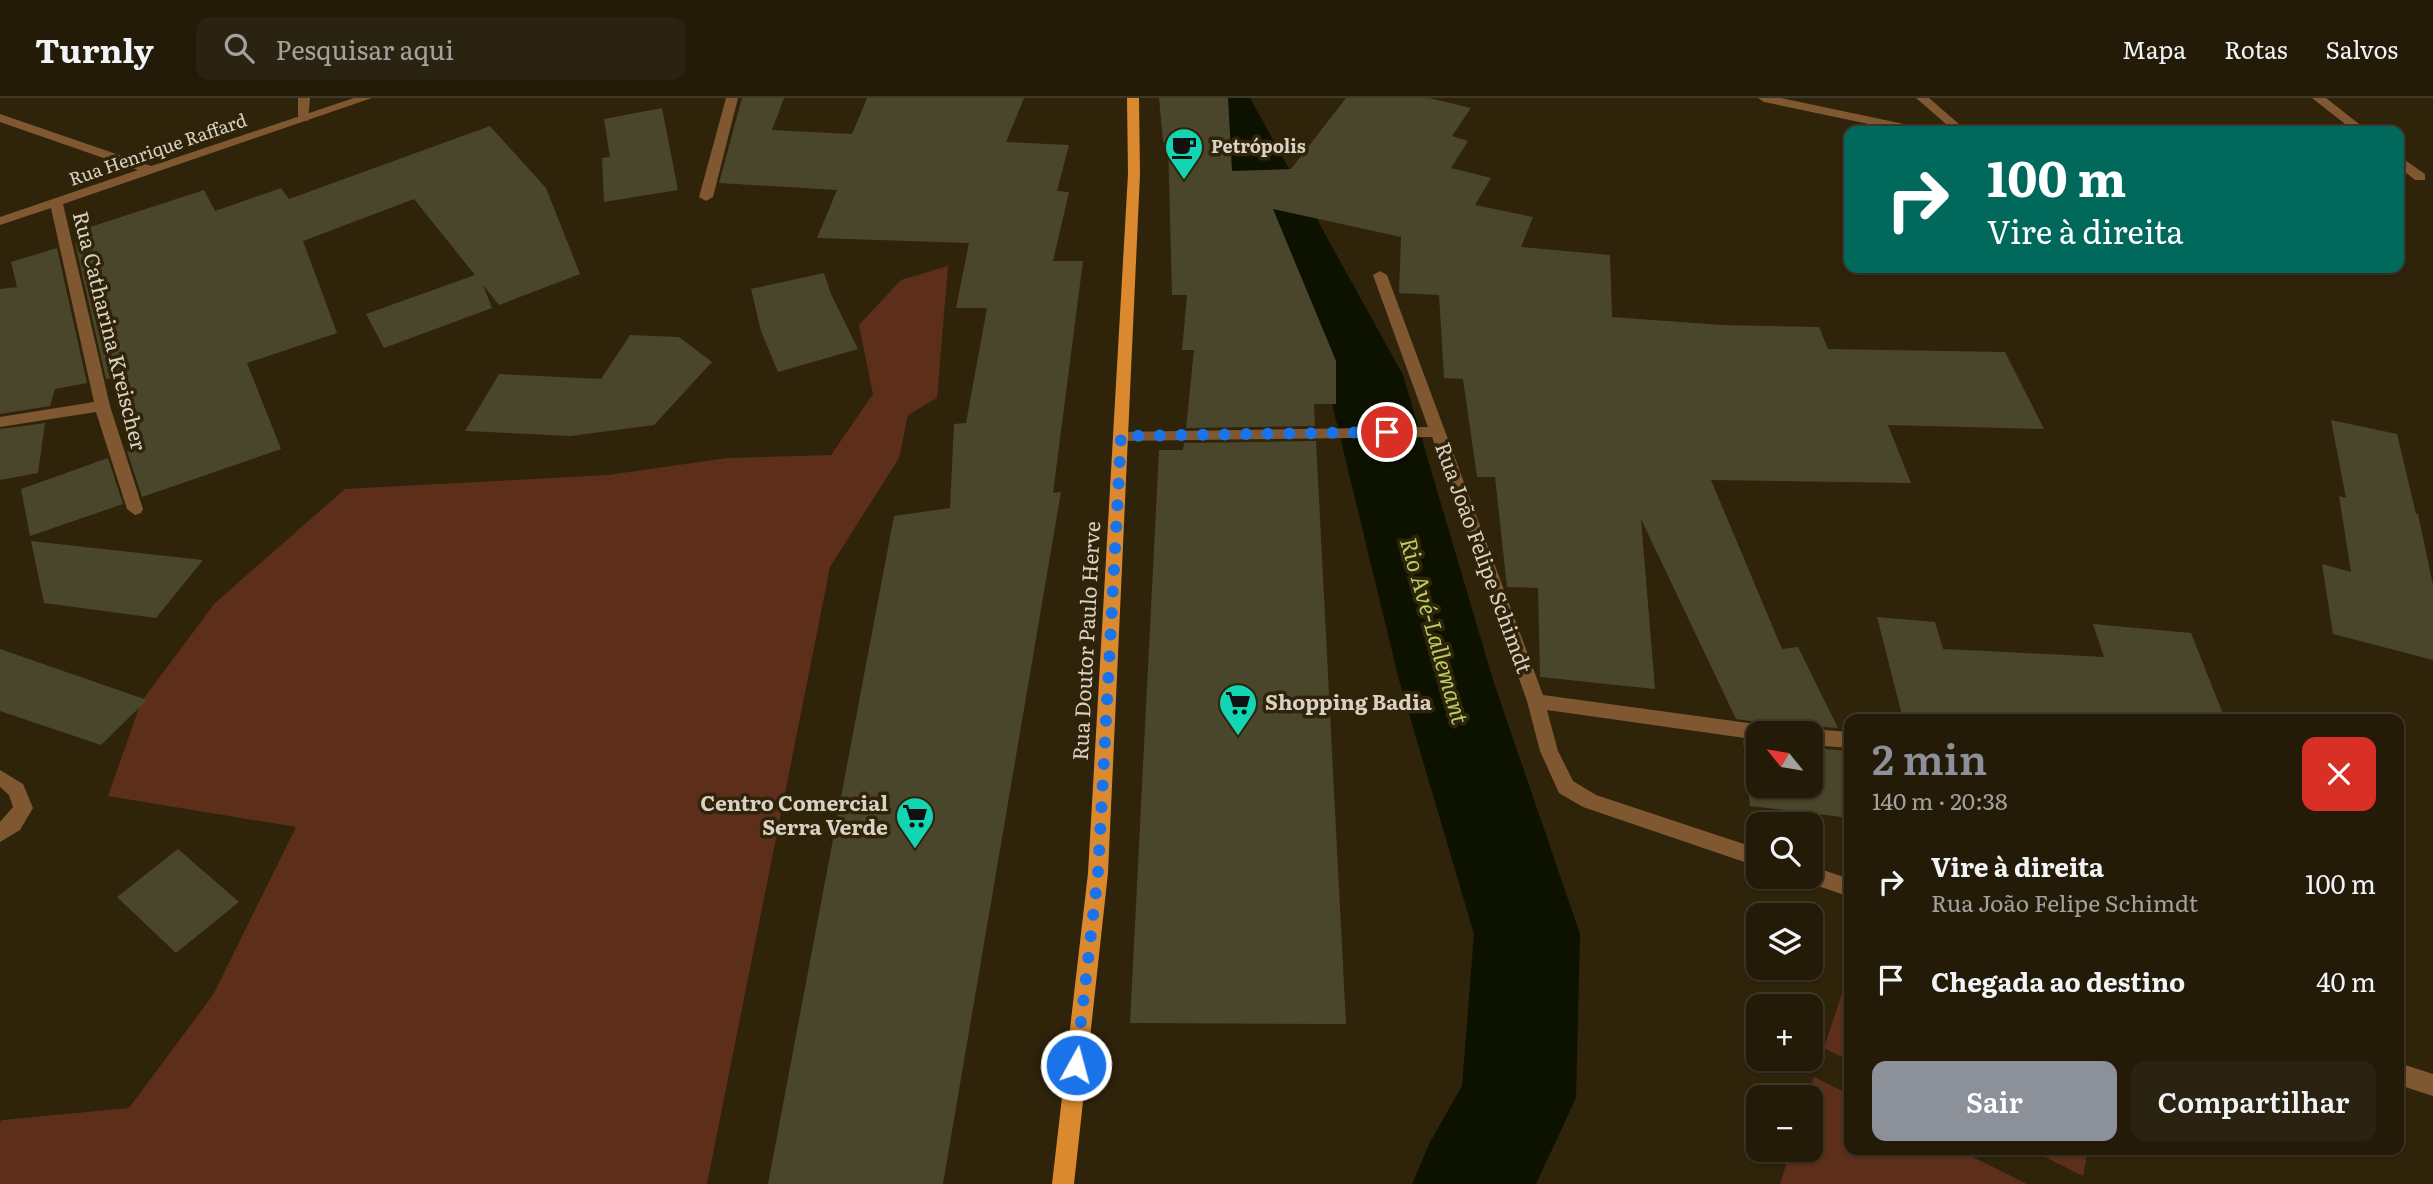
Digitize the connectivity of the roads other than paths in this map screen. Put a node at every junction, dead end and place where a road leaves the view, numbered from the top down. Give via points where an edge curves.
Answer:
1 (304, 98) edge
2 (361, 98) edge
3 (732, 98) edge
4 (1133, 98) edge
5 (1764, 98) edge
6 (1922, 98) edge
7 (2318, 98) edge
8 (0, 118) edge
9 (304, 118) junction
10 (1895, 126) edge
11 (1955, 126) edge
12 (2355, 126) edge
13 (2404, 164) edge
14 (153, 171) junction
15 (2420, 177) dead end
16 (706, 197) dead end
17 (56, 203) junction
18 (0, 221) edge
19 (1380, 275) dead end
20 (102, 406) junction
21 (0, 422) edge
22 (1437, 432) junction
23 (1121, 436) junction
24 (135, 509) dead end
25 (1536, 701) junction
26 (1746, 731) edge
27 (1824, 738) edge
28 (1844, 740) edge
29 (0, 778) edge
30 (0, 833) edge
31 (1746, 854) edge
32 (1823, 879) edge
33 (1844, 886) edge
34 (2404, 1076) edge
35 (2433, 1085) edge
36 (1063, 1184) edge

1 - 9 street
2 - 9 street, Rua Henrique Raffard
3 - 16 street
4 - 23 main road, Rua Doutor Paulo Herve via 1134,174
5 - 10 street
6 - 11 street
7 - 12 street
8 - 14 street
9 - 14 street, Rua Henrique Raffard
13 - 15 street
14 - 17 street, Rua Henrique Raffard
17 - 18 street, Rua Henrique Raffard
17 - 20 street, Rua Catharina Kreischer
19 - 22 street
20 - 21 street
20 - 24 street, Rua Catharina Kreischer
22 - 23 street, Rua João Felipe Schimdt
22 - 25 street, Rua João Felipe Schimdt
23 - 36 main road, Rua Doutor Paulo Herve via 1098,873
25 - 26 street
25 - 31 street, Rua João Felipe Schimdt via 1549,751 1566,787 1590,801
27 - 28 street
29 - 30 street via 22,797 23,808
32 - 33 street
34 - 35 street

